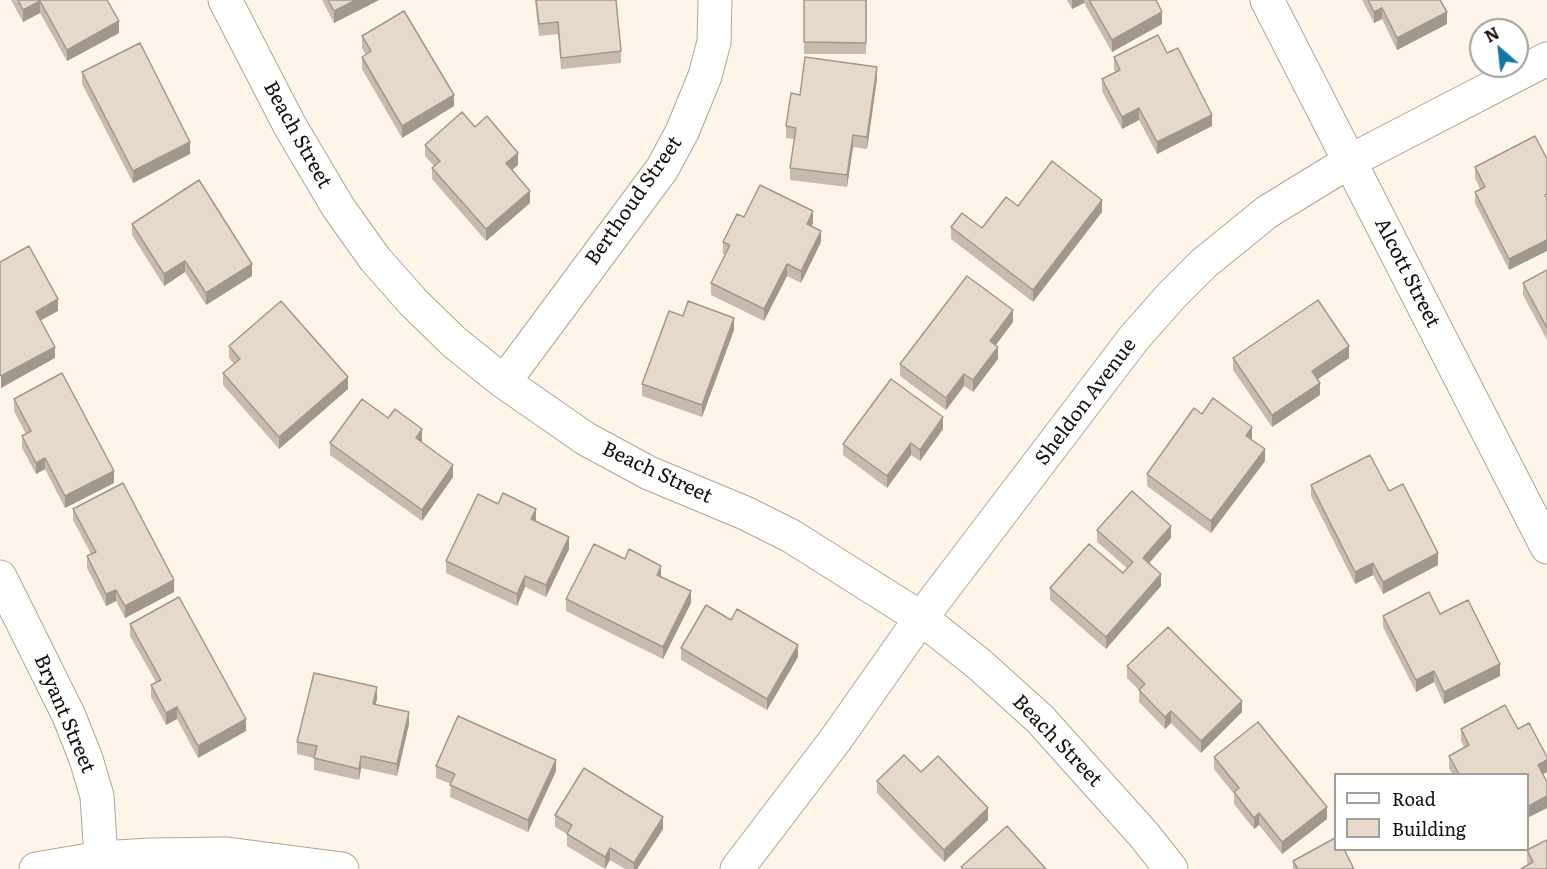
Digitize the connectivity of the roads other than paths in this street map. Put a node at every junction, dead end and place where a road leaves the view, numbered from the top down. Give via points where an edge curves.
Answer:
1 (225, 0) edge
2 (716, 0) edge
3 (1267, 0) edge
4 (1547, 59) edge
5 (1350, 160) junction
6 (504, 382) junction
7 (1547, 546) edge
8 (0, 577) edge
9 (921, 618) junction
10 (100, 858) junction
11 (36, 869) edge
12 (342, 869) edge
13 (737, 869) edge
14 (1171, 869) edge

1 - 6 street, Beach Street via 290,126 338,207 375,259 454,342
2 - 6 street, Berthoud Street via 714,42 705,76 662,169
3 - 5 street, Alcott Street
4 - 5 street, Sheldon Avenue
5 - 7 street, Alcott Street
5 - 9 street, Sheldon Avenue via 1267,212 1172,295 1134,338
6 - 9 street, Beach Street via 586,439 649,473 791,536
8 - 10 street, Bryant Street via 69,716 86,759 97,796
9 - 13 street, Sheldon Avenue
9 - 14 street, Beach Street via 1040,719
10 - 11 street
10 - 12 street via 227,854

